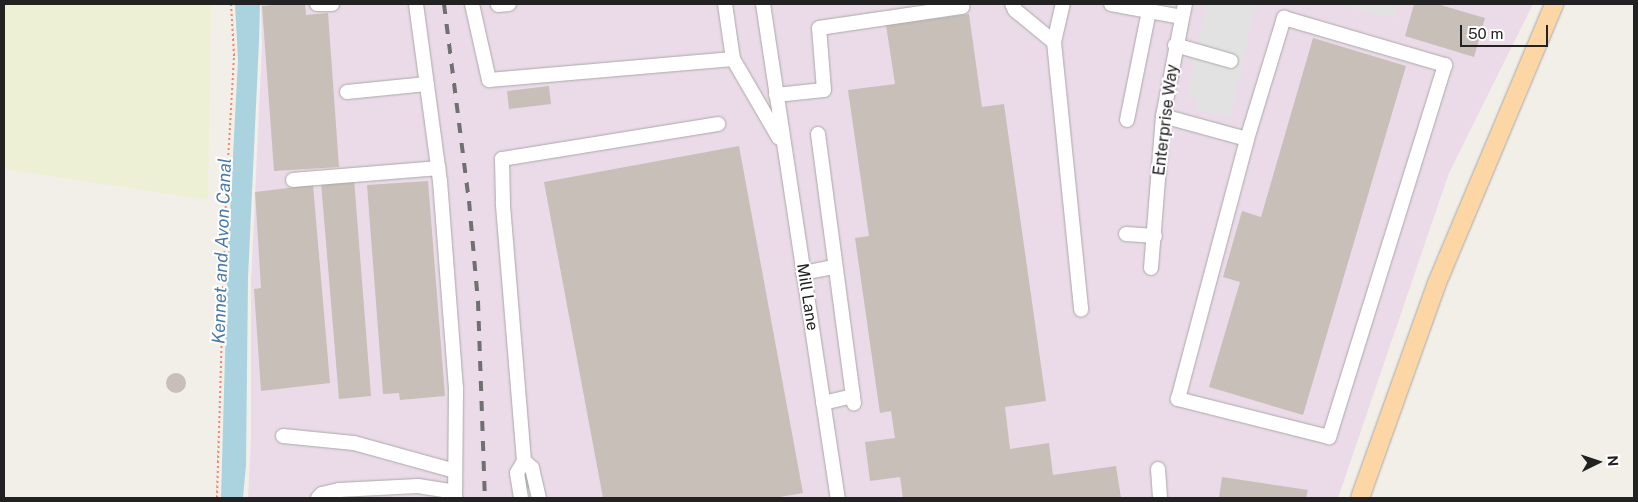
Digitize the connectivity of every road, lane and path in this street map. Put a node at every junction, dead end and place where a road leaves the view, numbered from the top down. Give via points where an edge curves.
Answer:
1 (231, 4) edge
2 (317, 4) edge
3 (332, 4) edge
4 (472, 4) edge
5 (725, 4) edge
6 (763, 4) edge
7 (1012, 4) edge
8 (1063, 4) edge
9 (1111, 4) edge
10 (1554, 4) edge
11 (413, 5) edge
12 (962, 6) dead end
13 (1147, 7) edge
14 (1183, 10) edge
15 (1054, 42) junction
16 (1175, 44) junction
17 (733, 59) junction
18 (1231, 61) dead end
19 (427, 84) junction
20 (347, 92) dead end
21 (776, 96) junction
22 (1163, 116) junction
23 (1127, 120) dead end
24 (718, 124) dead end
25 (818, 134) dead end
26 (1246, 139) junction
27 (784, 147) junction
28 (439, 168) junction
29 (293, 180) dead end
30 (1126, 234) dead end
31 (1154, 236) junction
32 (835, 267) junction
33 (1151, 268) dead end
34 (803, 273) junction
35 (1081, 310) dead end
36 (823, 403) junction
37 (282, 436) dead end
38 (524, 461) junction
39 (1158, 469) dead end
40 (455, 471) junction
41 (455, 495) edge
42 (217, 498) edge
43 (318, 498) edge
44 (521, 498) edge
45 (539, 498) edge
46 (838, 498) edge
47 (1160, 498) edge
48 (1360, 498) edge

1 - 42 path via 234,56 224,232
2 - 3 street
4 - 17 street via 489,80
5 - 17 street
6 - 21 street, Mill Lane
7 - 15 street
8 - 15 street
9 - 13 street
10 - 48 main road via 1437,283
11 - 19 street via 420,27
12 - 21 street via 819,28 824,90
13 - 14 street
13 - 23 street
14 - 16 street, Enterprise Way
15 - 35 street
16 - 18 street
16 - 22 street, Enterprise Way
17 - 27 street
19 - 20 street
19 - 28 street
21 - 27 street, Mill Lane
22 - 26 street
22 - 31 street, Enterprise Way
24 - 38 street via 502,159
25 - 32 street
26 - 26 street via 1284,18 1445,65 1329,438 1178,399
27 - 34 street, Mill Lane
28 - 29 street
28 - 40 street via 456,388
30 - 31 street
31 - 33 street, Enterprise Way
32 - 34 street
32 - 36 street via 854,400
34 - 36 street, Mill Lane
36 - 46 street, Mill Lane
37 - 40 street via 354,443
38 - 44 street via 517,473
38 - 45 street via 532,468
39 - 47 street
40 - 41 street
41 - 43 street via 418,486 339,490

